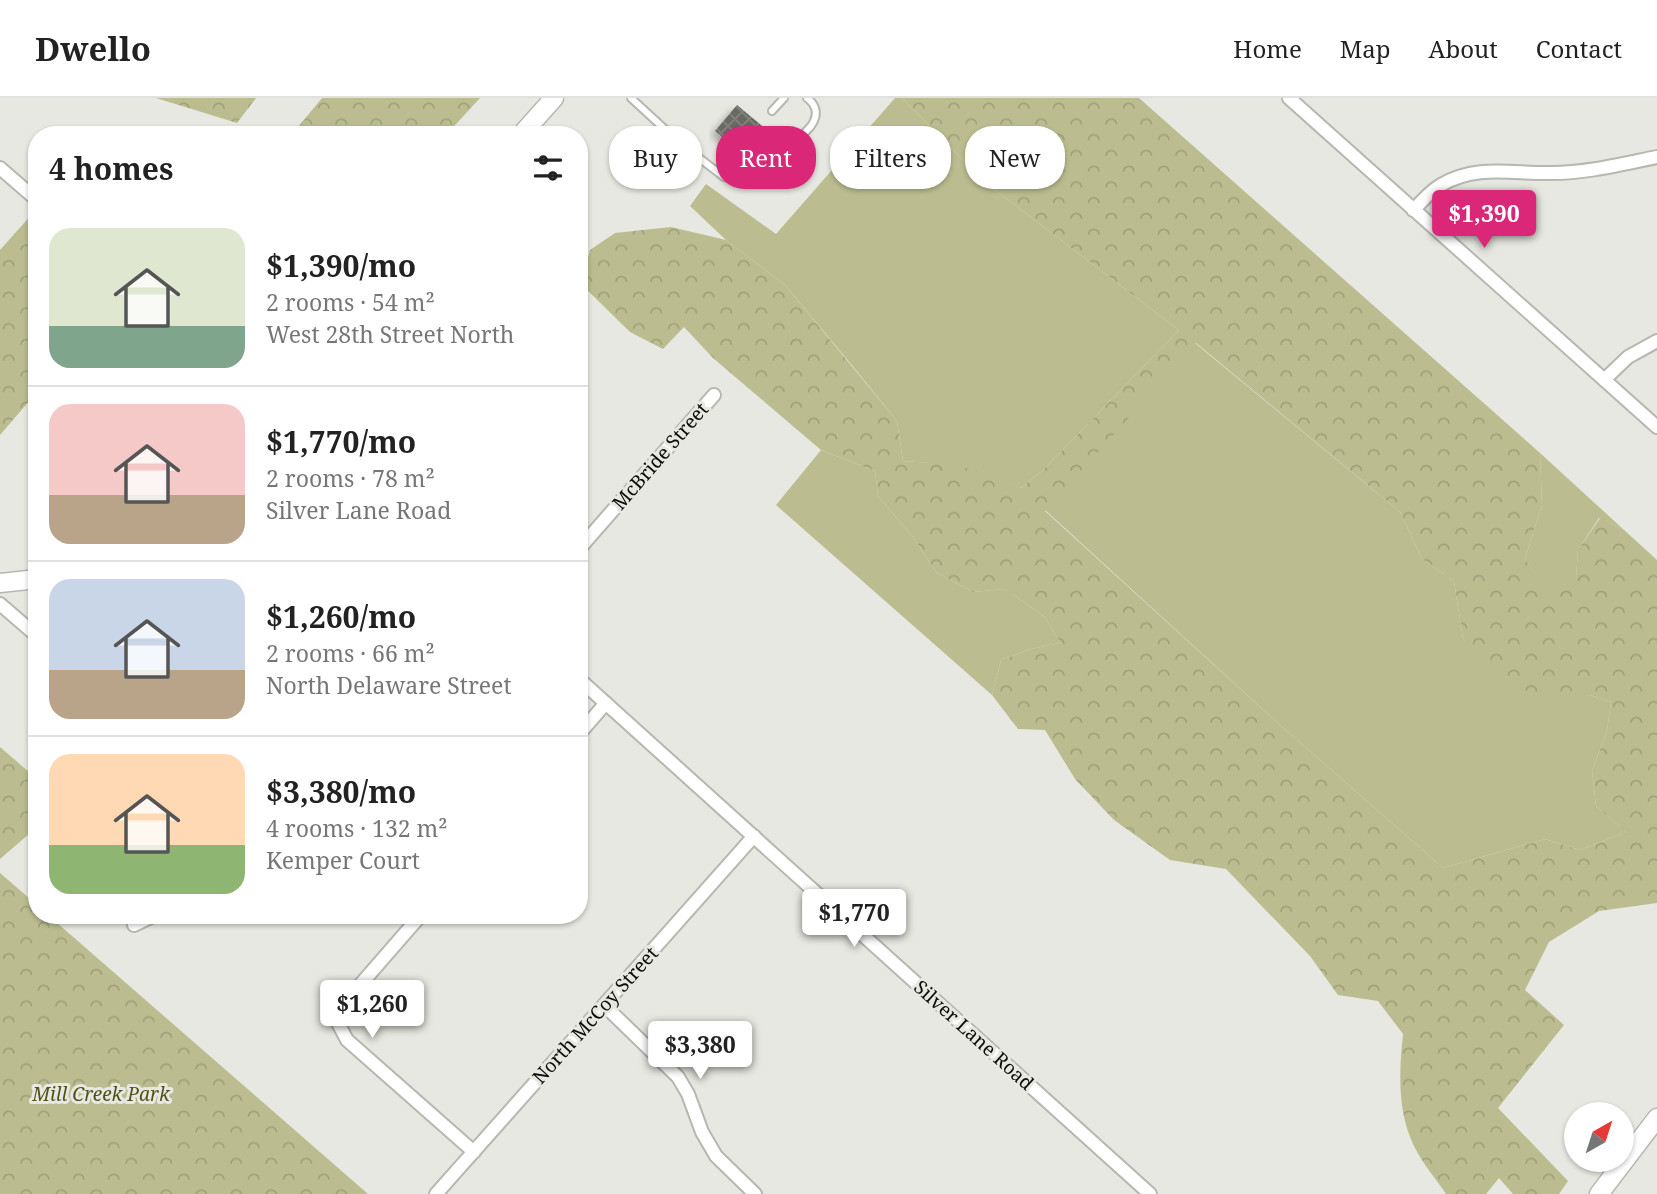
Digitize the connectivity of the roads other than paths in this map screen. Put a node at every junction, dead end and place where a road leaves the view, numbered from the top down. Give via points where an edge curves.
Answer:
1 (554, 98) edge
2 (631, 98) edge
3 (784, 98) edge
4 (807, 98) edge
5 (1289, 98) edge
6 (772, 111) dead end
7 (529, 126) edge
8 (1657, 157) edge
9 (0, 168) edge
10 (28, 192) edge
11 (1413, 210) junction
12 (1657, 341) edge
13 (1604, 380) junction
14 (714, 395) dead end
15 (1657, 427) edge
16 (588, 539) edge
17 (28, 580) edge
18 (0, 583) edge
19 (0, 604) edge
20 (28, 628) edge
21 (588, 687) edge
22 (606, 703) junction
23 (588, 724) edge
24 (754, 836) junction
25 (413, 924) edge
26 (604, 1005) junction
27 (1657, 1118) edge
28 (474, 1152) junction
29 (436, 1194) edge
30 (755, 1194) edge
31 (1150, 1194) edge
32 (1599, 1194) edge

1 - 7 main road
2 - 4 lane via 724,177 741,181 768,173 811,126 816,109
3 - 6 lane
5 - 11 street
8 - 11 street via 1552,173 1471,172 1440,185
9 - 10 street
11 - 13 street
12 - 13 street via 1628,357
13 - 15 street
14 - 16 street, McBride Street
17 - 18 main road
19 - 20 street
21 - 22 street, Silver Lane Road
22 - 23 street
22 - 24 street, Silver Lane Road
24 - 26 street, North McCoy Street
24 - 31 street, Silver Lane Road
25 - 28 street via 340,1008 339,1025 347,1040
26 - 28 street, North McCoy Street
26 - 30 street via 678,1077 716,1156
27 - 32 main road
28 - 29 street, North McCoy Street

